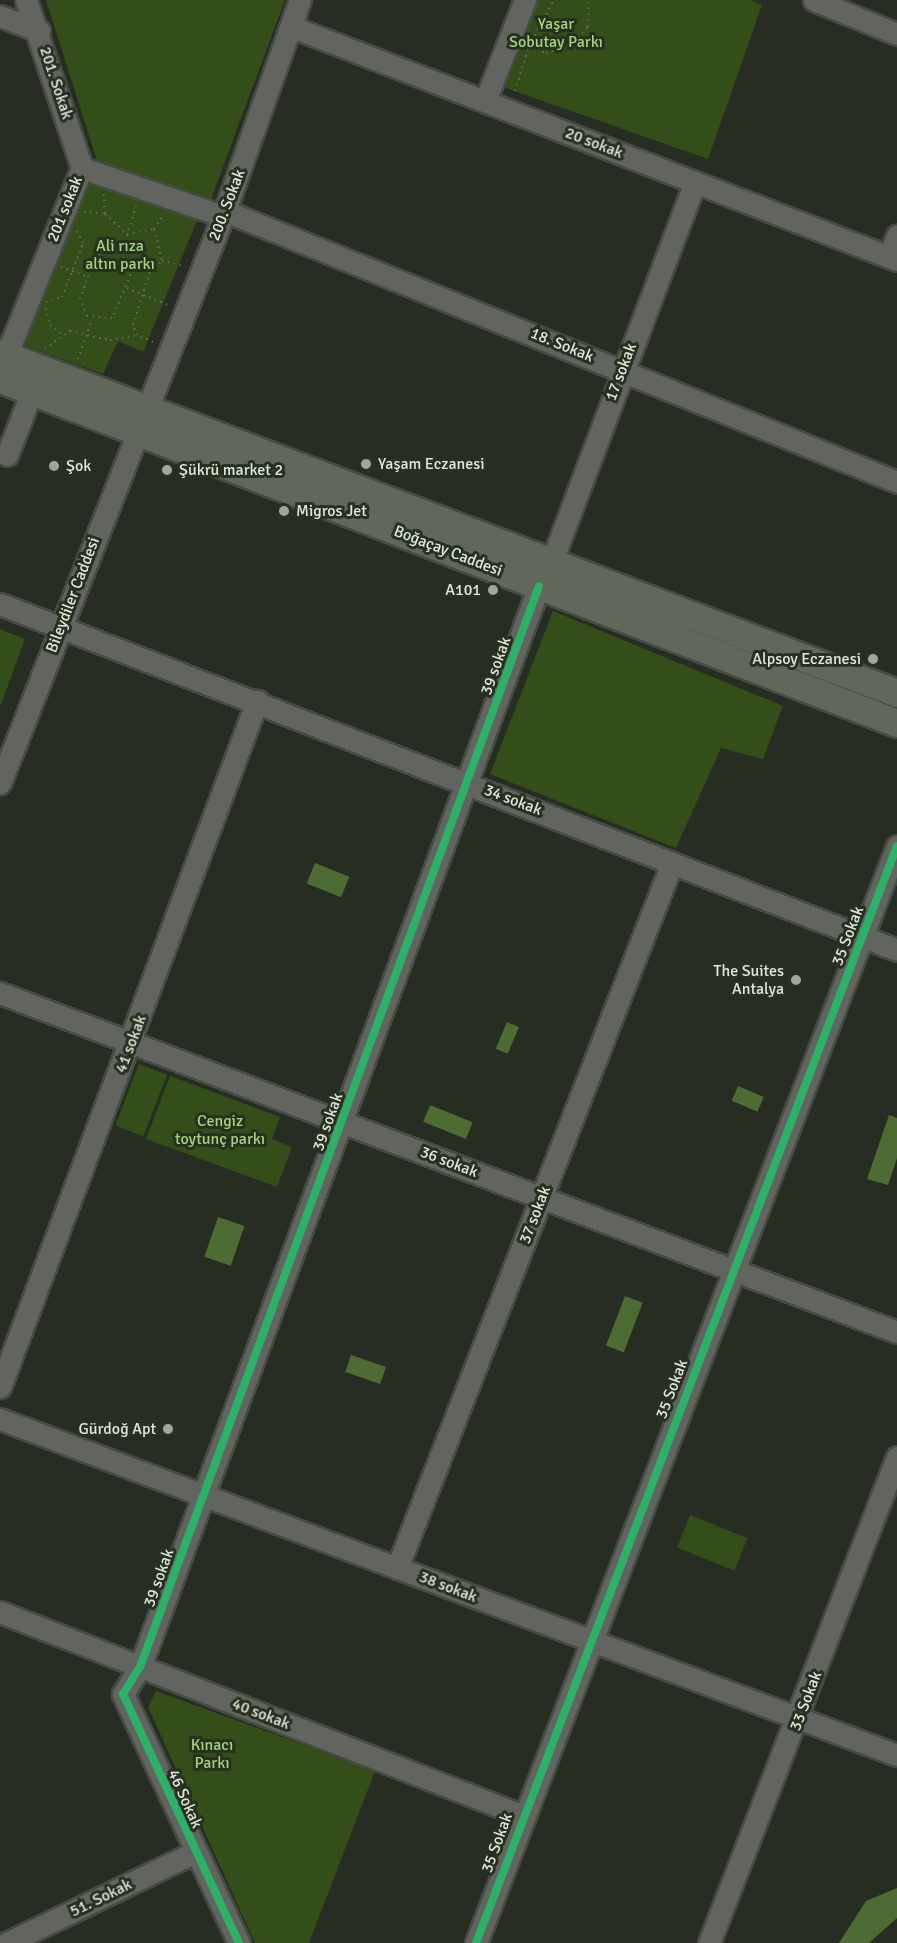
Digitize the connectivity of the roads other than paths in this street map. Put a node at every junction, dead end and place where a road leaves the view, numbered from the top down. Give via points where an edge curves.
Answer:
1 (26, 0) edge
2 (300, 0) edge
3 (525, 0) edge
4 (814, 0) edge
5 (0, 16) edge
6 (291, 27) junction
7 (39, 31) junction
8 (897, 34) edge
9 (485, 101) junction
10 (82, 168) junction
11 (695, 182) junction
12 (224, 214) junction
13 (897, 236) edge
14 (893, 258) edge
15 (2, 363) edge
16 (622, 370) junction
17 (34, 379) junction
18 (141, 419) junction
19 (7, 455) dead end
20 (897, 482) edge
21 (545, 574) junction
22 (0, 604) edge
23 (62, 625) junction
24 (897, 693) edge
25 (257, 700) junction
26 (897, 723) edge
27 (0, 783) edge
28 (469, 783) junction
29 (897, 846) edge
30 (672, 863) junction
31 (862, 937) junction
32 (897, 950) edge
33 (0, 993) edge
34 (132, 1043) junction
35 (343, 1122) junction
36 (541, 1197) junction
37 (733, 1270) junction
38 (897, 1332) edge
39 (0, 1387) edge
40 (0, 1419) edge
41 (897, 1457) edge
42 (204, 1495) junction
43 (397, 1568) junction
44 (0, 1612) edge
45 (589, 1640) junction
46 (140, 1667) junction
47 (799, 1719) junction
48 (897, 1755) edge
49 (521, 1815) junction
50 (195, 1852) junction
51 (0, 1937) edge
52 (5, 1943) edge
53 (239, 1943) edge
54 (476, 1943) edge
55 (709, 1943) edge

1 - 7 street, 201. Sokak
2 - 6 street, 200. Sokak
3 - 9 street
4 - 8 street
5 - 7 street
6 - 9 street, 20 sokak
6 - 12 street, 200. Sokak
7 - 10 street, 201. Sokak
9 - 11 street, 20 sokak
10 - 12 street, 201 sokak
10 - 15 street, 201 sokak via 68,216 44,261 38,300
11 - 14 street, 20 sokak
11 - 16 street, 17 sokak
12 - 16 street, 18. Sokak
12 - 18 street, 200. Sokak
13 - 14 street
15 - 17 main road, Boğaçay Caddesi
16 - 20 street, 18. Sokak
16 - 21 street, 17 sokak
17 - 18 main road, Boğaçay Caddesi
17 - 18 main road, Boğaçay Caddesi via 70,379
17 - 19 street
18 - 21 main road, Boğaçay Caddesi
18 - 23 street, Bileydiler Caddesi
21 - 24 main road, Boğaçay Caddesi
21 - 26 main road, Boğaçay Caddesi
21 - 28 street, 39 sokak
22 - 23 street, 34 sokak
23 - 25 street, 34 sokak
23 - 27 street, Bileydiler Caddesi
25 - 28 street, 34 sokak
25 - 34 street, 41 sokak
28 - 30 street, 34 sokak
28 - 35 street, 39 sokak
29 - 31 street, 35 Sokak
30 - 31 street, 34 sokak
30 - 36 street, 37 sokak
31 - 32 street, 34 sokak
31 - 37 street, 35 Sokak
33 - 34 street, 36 sokak
34 - 35 street, 36 sokak
34 - 39 street, 41 sokak
35 - 36 street, 36 sokak
35 - 42 street, 39 sokak
36 - 37 street, 36 sokak
36 - 43 street, 37 sokak
37 - 38 street, 36 sokak
37 - 45 street, 35 Sokak
40 - 42 street, 38 sokak
41 - 47 street, 33 Sokak
42 - 43 street, 38 sokak
42 - 46 street, 39 sokak
43 - 45 street, 38 sokak
44 - 46 street, 40 sokak
45 - 47 street, 38 sokak
45 - 49 street, 35 Sokak
46 - 49 street, 40 sokak
46 - 50 street, 46 Sokak via 123,1694
47 - 48 street, 38 sokak
47 - 55 street, 33 Sokak
49 - 54 street, 35 Sokak
50 - 52 street, 51. Sokak
50 - 53 street, 46 Sokak
51 - 52 street

